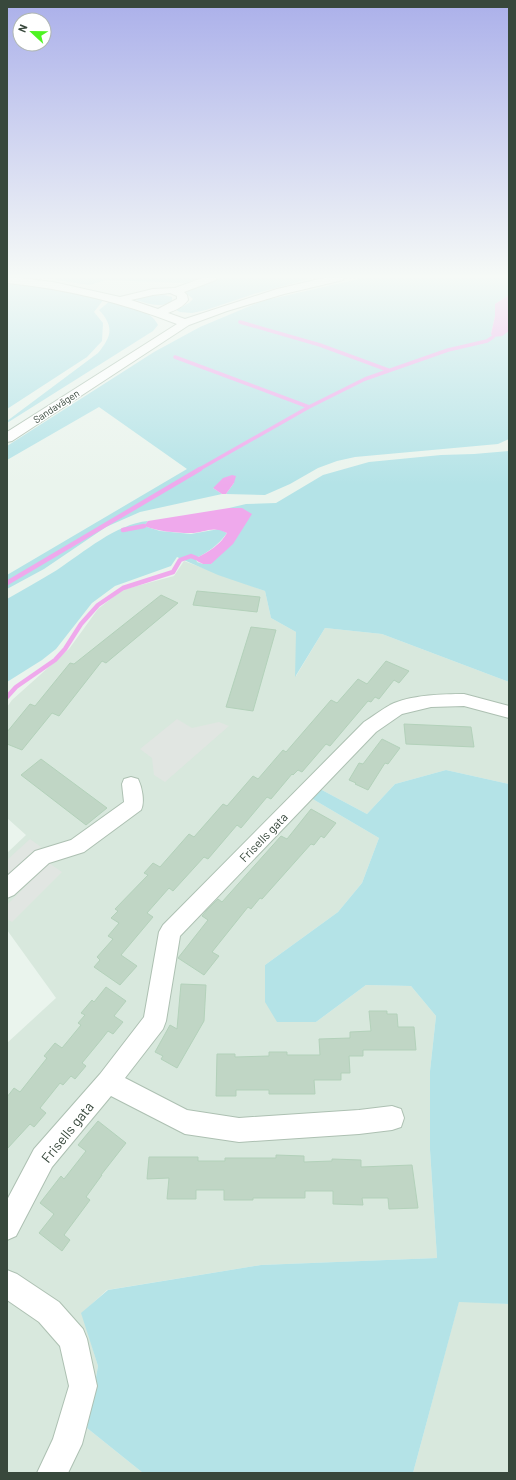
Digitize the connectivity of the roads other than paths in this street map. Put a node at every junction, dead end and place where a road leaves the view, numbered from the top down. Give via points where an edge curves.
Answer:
1 (148, 347) edge
2 (7, 438) edge
3 (509, 712) edge
4 (131, 784) dead end
5 (7, 889) edge
6 (108, 1082) junction
7 (392, 1118) dead end
8 (7, 1227) edge
9 (7, 1284) edge
10 (52, 1473) edge

1 - 2 street, Sandavägen
3 - 6 street, Frisells gata via 464,700 430,701 398,709 370,727 170,932 155,1021
4 - 5 street via 134,805 77,846 42,857
6 - 7 street via 185,1122 239,1130
6 - 8 street, Frisells gata via 43,1158
9 - 10 street via 49,1312 73,1339 83,1386 67,1444

